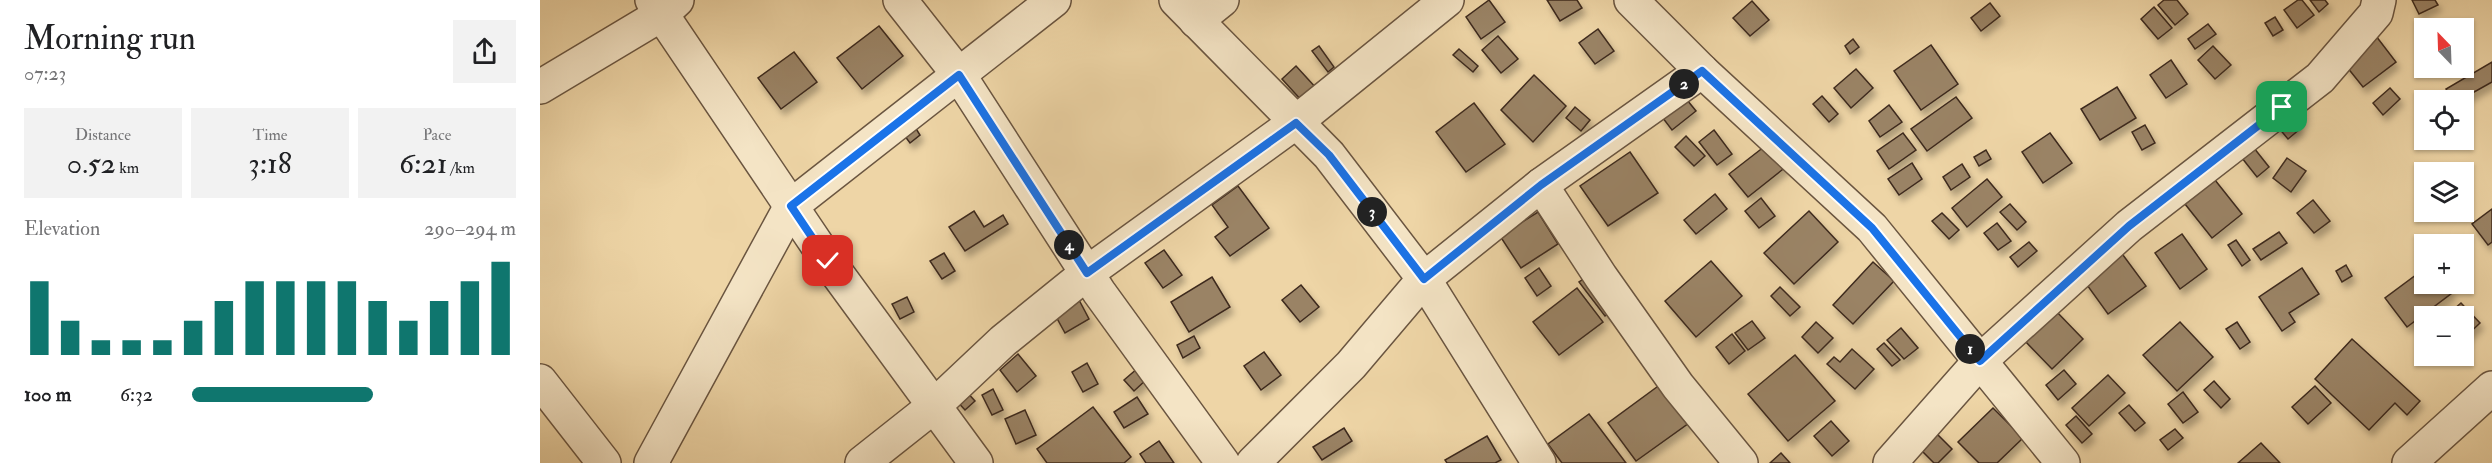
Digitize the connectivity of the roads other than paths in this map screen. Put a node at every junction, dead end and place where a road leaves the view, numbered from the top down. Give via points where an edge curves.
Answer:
1 (900, 0) edge
2 (1054, 0) edge
3 (1222, 0) edge
4 (1447, 0) edge
5 (1631, 0) edge
6 (2379, 0) edge
7 (664, 5) edge
8 (1186, 10) edge
9 (1702, 71) junction
10 (959, 75) junction
11 (540, 87) edge
12 (1296, 123) junction
13 (1541, 185) junction
14 (791, 206) junction
15 (1087, 273) junction
16 (1424, 279) junction
17 (1980, 361) junction
18 (540, 381) edge
19 (2492, 388) edge
20 (934, 406) junction
21 (604, 463) edge
22 (651, 463) edge
23 (862, 463) edge
24 (975, 463) edge
25 (1223, 463) edge
26 (1253, 463) edge
27 (1539, 463) edge
28 (1741, 463) edge
29 (1890, 463) edge
30 (2063, 463) edge
31 (2409, 463) edge

1 - 10 street
2 - 10 street
3 - 8 street
4 - 12 street
5 - 9 street
6 - 17 street via 2376,13 2320,78 2129,226
7 - 11 street
7 - 14 street
8 - 12 street
9 - 13 street
9 - 17 street via 1872,228
10 - 14 street
10 - 15 street
12 - 15 street
12 - 16 street via 1329,155
13 - 16 street
13 - 28 street via 1678,386
14 - 20 street
14 - 22 street
15 - 20 street via 1003,341
15 - 25 street
16 - 26 street via 1351,365
16 - 27 street
17 - 29 street
17 - 30 street
18 - 21 street
19 - 31 street
20 - 23 street
20 - 24 street

